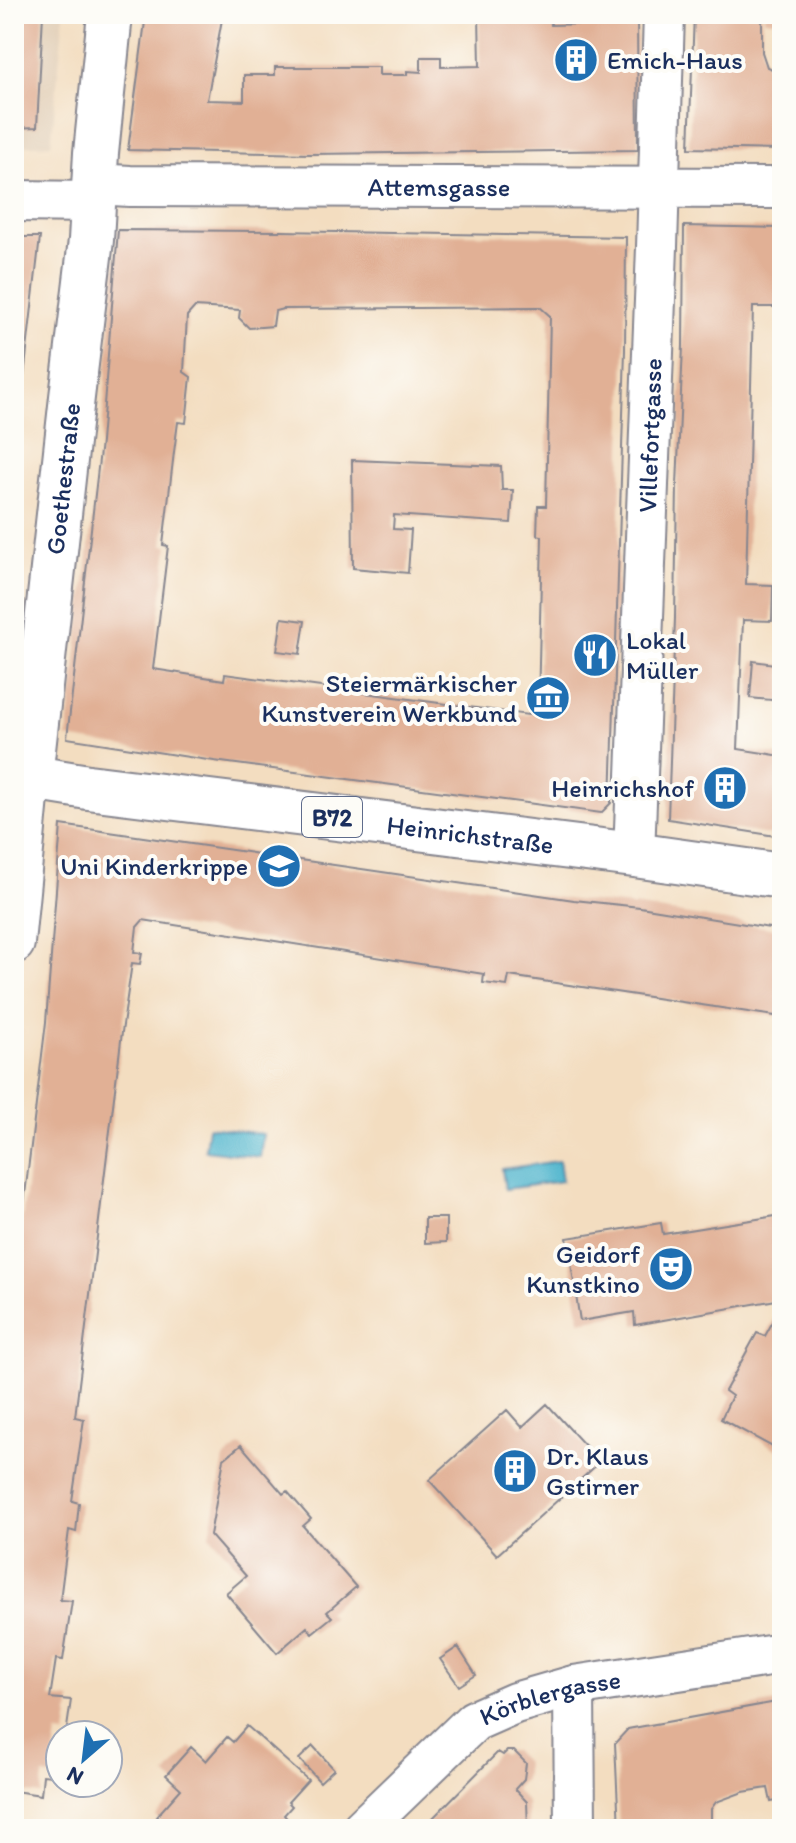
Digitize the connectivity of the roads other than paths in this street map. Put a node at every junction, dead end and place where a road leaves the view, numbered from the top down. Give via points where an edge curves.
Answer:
1 (110, 14) edge
2 (664, 14) edge
3 (658, 187) junction
4 (782, 188) edge
5 (94, 193) junction
6 (14, 201) edge
7 (22, 776) edge
8 (634, 855) junction
9 (782, 876) edge
10 (14, 943) edge
11 (782, 1654) edge
12 (574, 1686) junction
13 (362, 1829) edge
14 (575, 1829) edge

1 - 5 main road, Goethestraße
2 - 3 street, Villefortgasse
3 - 4 street, Attemsgasse
3 - 5 street, Attemsgasse via 130,186
3 - 8 street, Villefortgasse
5 - 6 street, Attemsgasse
5 - 7 main road, Goethestraße
7 - 8 main road, Heinrichstraße / B72
7 - 10 street, Goethestraße
8 - 9 main road, Heinrichstraße / B72
11 - 12 street, Körblergasse
12 - 13 street, Körblergasse via 474,1721
12 - 14 street

